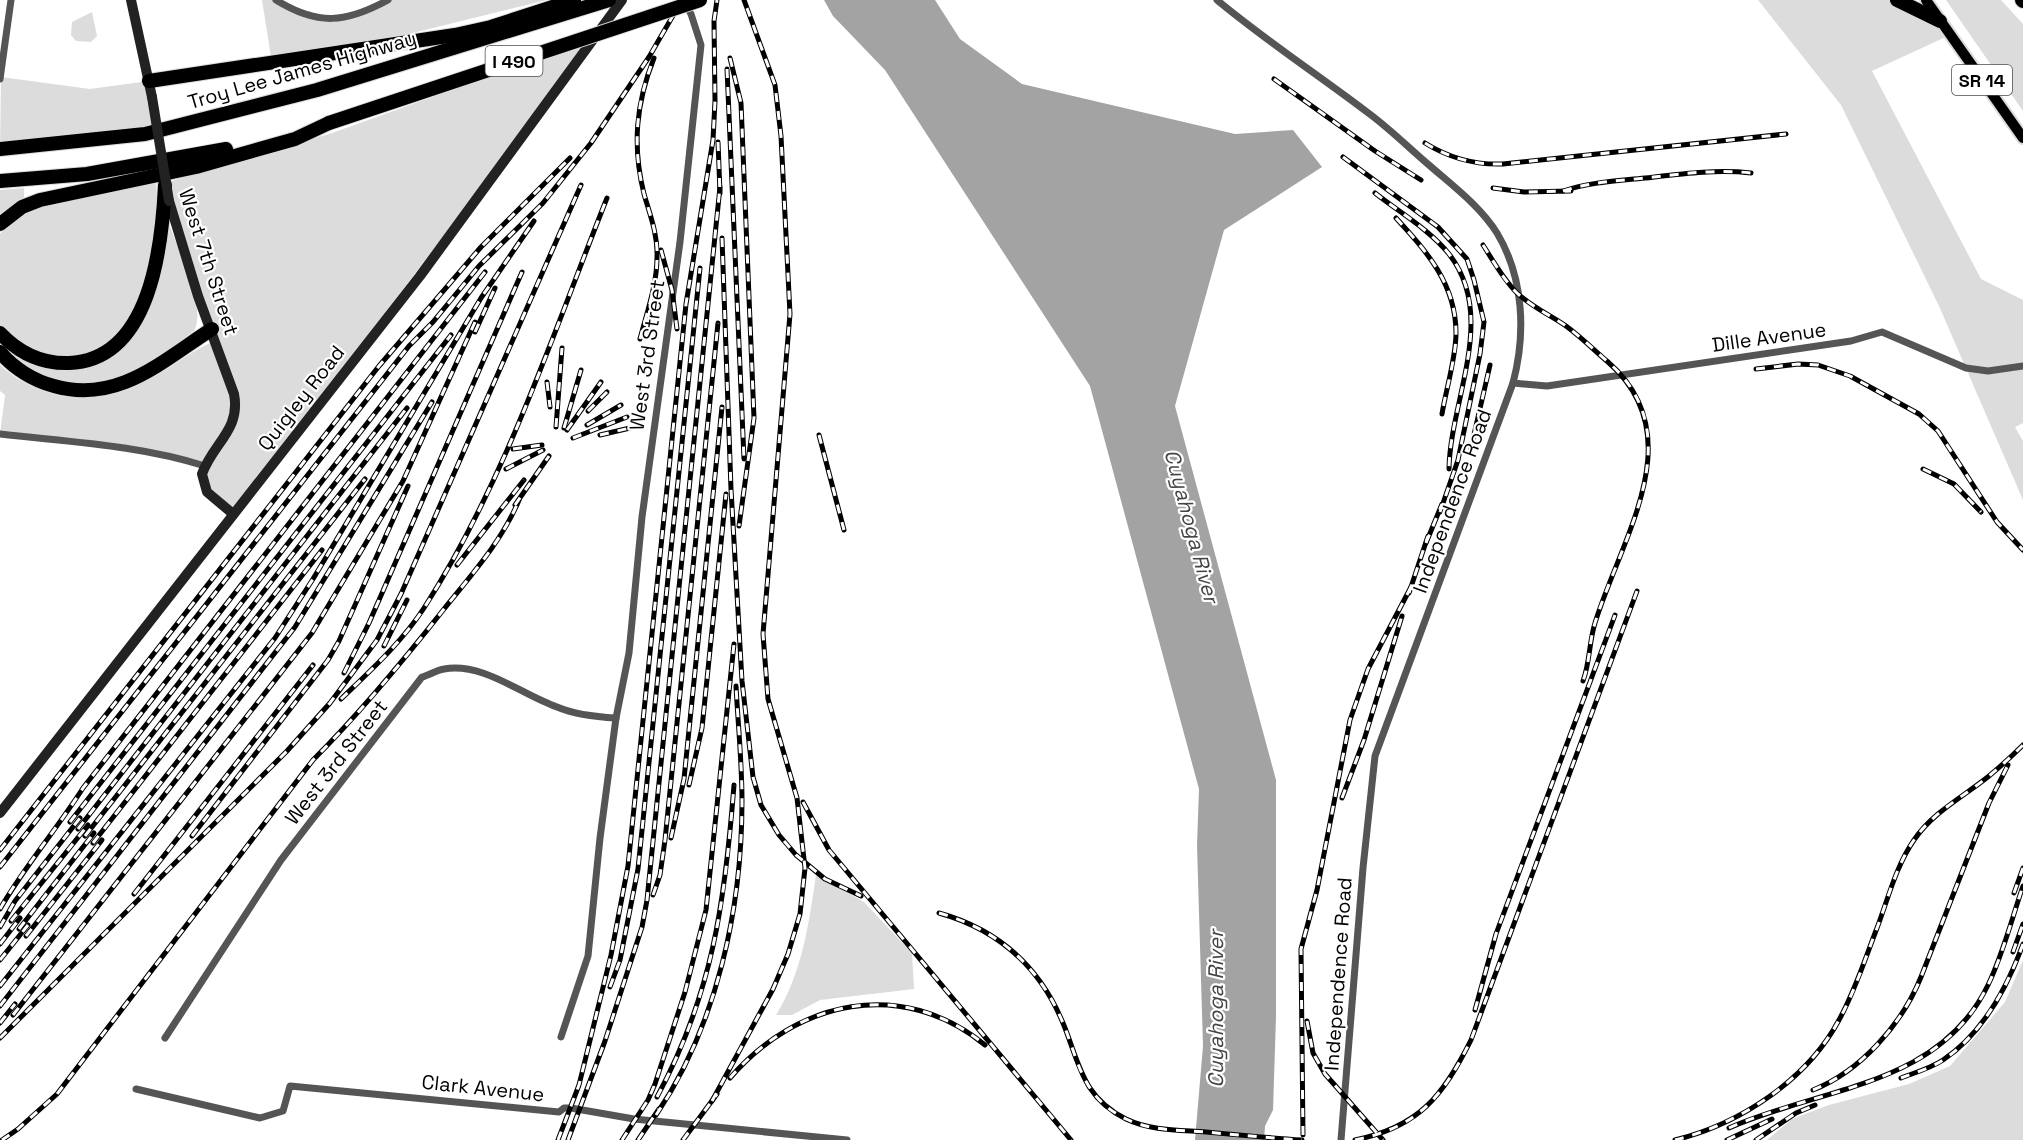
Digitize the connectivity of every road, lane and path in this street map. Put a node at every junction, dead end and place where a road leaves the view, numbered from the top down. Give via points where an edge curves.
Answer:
1 (11, 0) edge
2 (131, 0) edge
3 (276, 0) edge
4 (366, 0) edge
5 (388, 0) edge
6 (574, 0) edge
7 (609, 0) edge
8 (622, 0) edge
9 (681, 0) edge
10 (700, 0) edge
11 (1217, 0) edge
12 (1897, 0) edge
13 (1926, 0) edge
14 (372, 9) junction
15 (1940, 21) junction
16 (0, 79) edge
17 (150, 81) junction
18 (329, 123) junction
19 (2023, 138) edge
20 (0, 149) edge
21 (0, 181) edge
22 (165, 183) joint
23 (166, 202) junction
24 (0, 224) edge
25 (212, 329) junction
26 (0, 333) edge
27 (0, 352) edge
28 (2023, 366) edge
29 (1513, 383) junction
30 (0, 434) edge
31 (205, 466) junction
32 (232, 513) junction
33 (616, 718) junction
34 (0, 813) edge
35 (561, 1037) dead end
36 (165, 1038) dead end
37 (136, 1089) dead end
38 (846, 1140) edge
39 (1341, 1140) edge

1 - 16 street
2 - 17 street, West 7th Street
3 - 14 street via 295,12 319,19 354,17
4 - 14 street
5 - 14 street
6 - 17 highway via 455,35
7 - 20 highway, Troy Lee James Highway / I 490 via 317,90 145,134
8 - 32 street, Quigley Road via 420,276
9 - 33 street, West 3rd Street via 700,38 700,72 645,494 629,653
10 - 18 highway, I 490, bridge
11 - 29 street, Independence Road via 1369,113 1484,216 1502,243 1519,302 1522,336
12 - 15 highway
13 - 15 main road, SR 14
15 - 19 main road, SR 14
17 - 22 street, West 7th Street, bridge
18 - 21 highway, I 490 via 144,166
18 - 24 highway via 295,139 196,167 40,200 22,207
22 - 23 highway, bridge
23 - 25 street, West 7th Street
23 - 26 highway via 143,305 126,334 112,347 86,360 58,363 20,351
25 - 27 highway via 148,373 101,391 42,383
25 - 31 street, West 7th Street via 237,408 230,429
28 - 29 street, Dille Avenue via 1988,371 1966,368 1882,332 1851,341 1547,386
29 - 39 street, Independence Road via 1375,756
30 - 31 street via 134,449
31 - 32 street via 202,483 207,492
32 - 34 street, Quigley Road
33 - 35 street, West 3rd Street via 588,956
33 - 36 street, West 3rd Street via 557,707 488,676 465,670 444,669 422,677 281,860
37 - 38 street, Clark Avenue via 260,1118 283,1111 290,1086 559,1112 571,1108 634,1119

